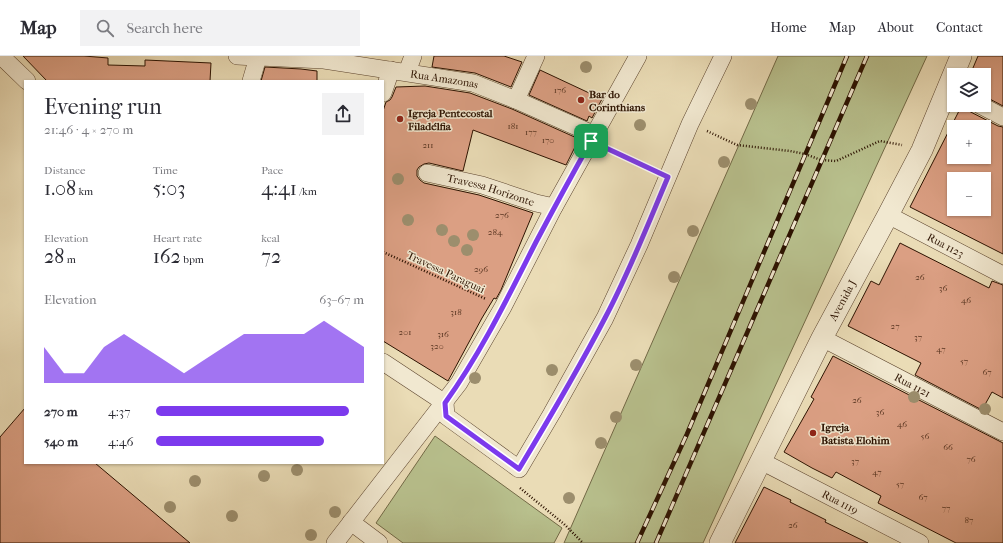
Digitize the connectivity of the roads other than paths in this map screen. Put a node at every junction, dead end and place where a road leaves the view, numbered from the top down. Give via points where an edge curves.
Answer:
1 (2, 56) edge
2 (237, 56) edge
3 (413, 56) edge
4 (536, 56) edge
5 (638, 56) edge
6 (723, 56) edge
7 (961, 56) edge
8 (258, 57) edge
9 (957, 68) edge
10 (399, 71) junction
11 (26, 80) edge
12 (250, 80) edge
13 (384, 91) edge
14 (947, 98) edge
15 (516, 100) junction
16 (991, 111) edge
17 (1003, 117) edge
18 (593, 138) junction
19 (427, 173) dead end
20 (554, 207) junction
21 (888, 215) junction
22 (1003, 275) edge
23 (822, 338) junction
24 (384, 363) edge
25 (445, 403) junction
26 (1003, 432) edge
27 (760, 461) junction
28 (351, 522) junction
29 (335, 543) edge
30 (379, 543) edge
31 (720, 543) edge
32 (920, 543) edge

1 - 11 street
2 - 8 street, Rua Amazonas
3 - 10 street
4 - 15 street
5 - 18 street
6 - 25 street via 690,124 605,318 519,469 446,416
7 - 9 street, Avenida J
8 - 10 street, Rua Amazonas via 324,60
8 - 12 street
10 - 13 street
10 - 15 street, Rua Amazonas via 473,83
14 - 21 street, Avenida J
15 - 18 street, Rua Amazonas
16 - 17 street
18 - 20 street
19 - 20 street, Travessa Horizonte via 482,185
20 - 25 street via 503,307
21 - 22 street, Rua 1123
21 - 23 street, Avenida J
23 - 26 street, Rua 1121
23 - 27 street, Avenida J
24 - 25 street
25 - 28 street
27 - 31 street, Avenida J
27 - 32 street, Rua 1119
28 - 29 street
28 - 30 street

